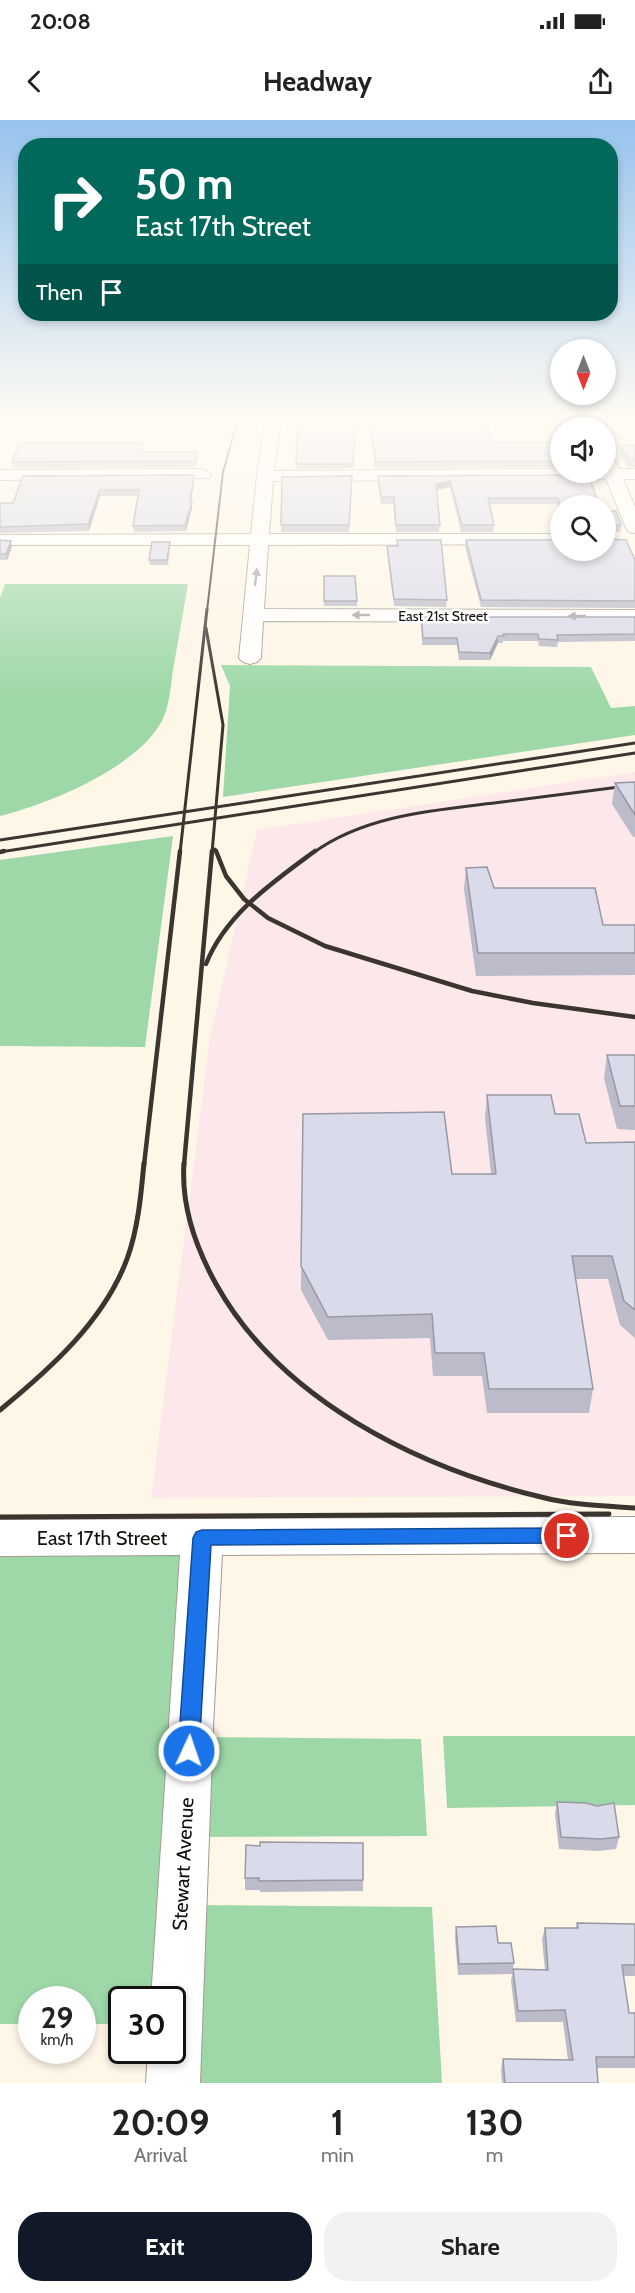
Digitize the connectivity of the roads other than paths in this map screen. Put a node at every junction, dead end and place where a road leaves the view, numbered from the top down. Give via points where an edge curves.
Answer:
1 (263, 514) edge
2 (625, 514) edge
3 (632, 536) edge
4 (550, 539) edge
5 (0, 540) edge
6 (261, 540) junction
7 (252, 615) junction
8 (635, 616) edge
9 (250, 658) dead end
10 (635, 1535) edge
11 (0, 1538) edge
12 (202, 1538) junction
13 (173, 2083) edge

1 - 6 street
2 - 3 street
4 - 6 street
5 - 6 street
7 -> 6 street
8 -> 7 street, East 21st Street
7 - 9 street
10 - 12 street, East 17th Street
11 - 12 street, East 17th Street
12 - 13 street, Stewart Avenue

